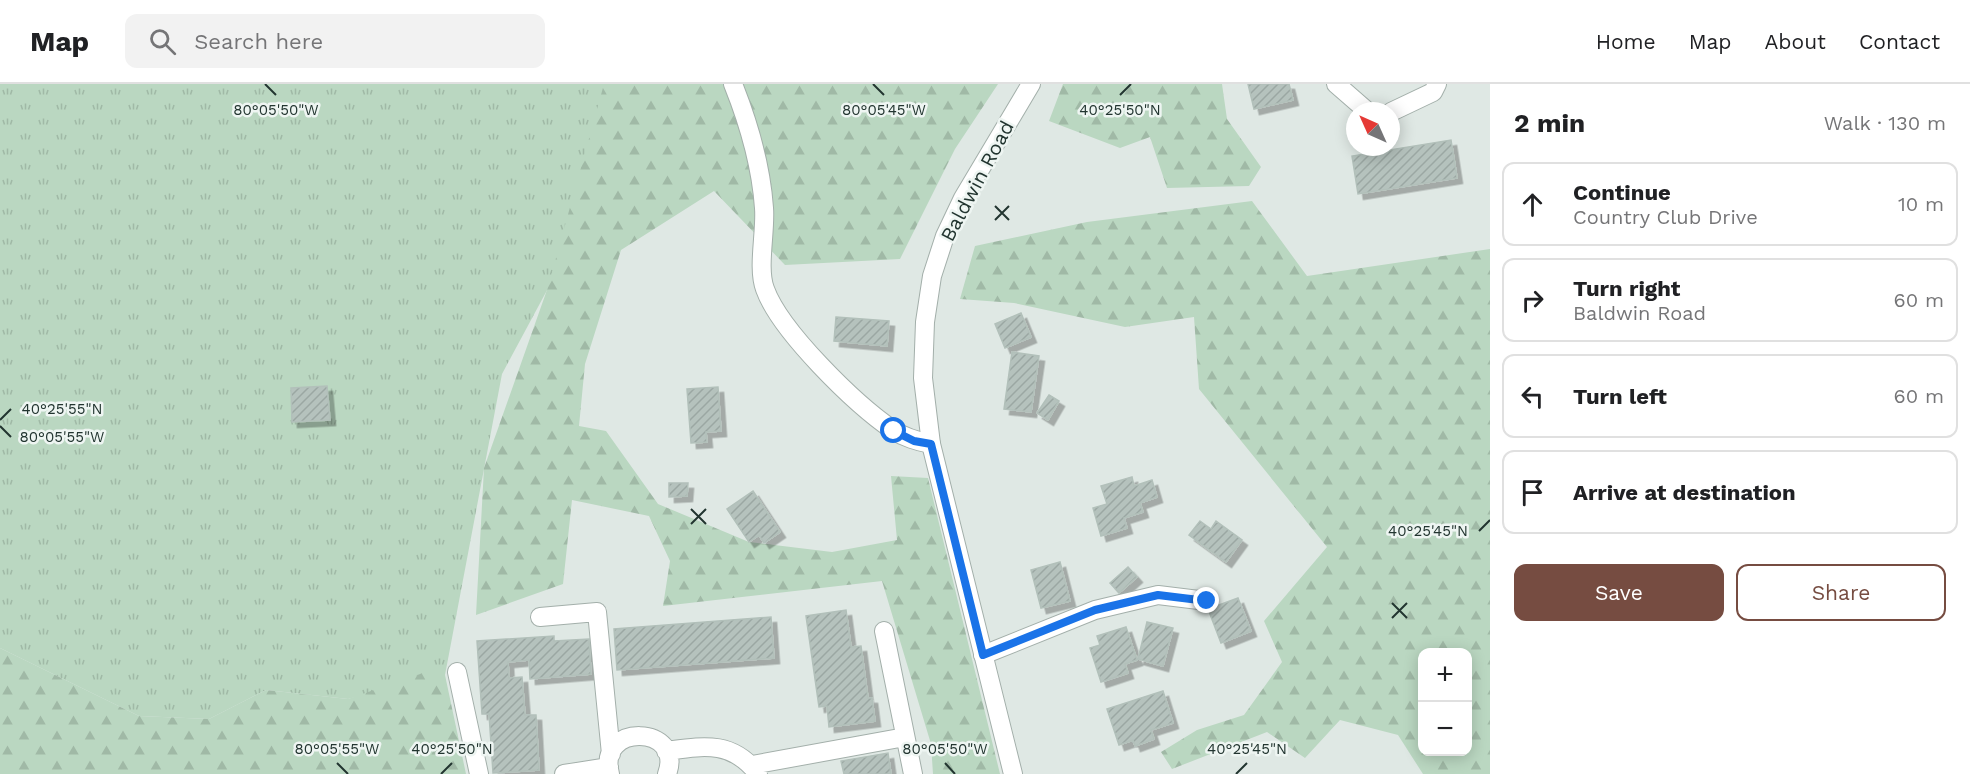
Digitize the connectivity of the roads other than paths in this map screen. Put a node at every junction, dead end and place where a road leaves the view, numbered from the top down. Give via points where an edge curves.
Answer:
1 (734, 84) edge
2 (1031, 84) edge
3 (1336, 84) edge
4 (1437, 84) edge
5 (1357, 102) edge
6 (1400, 108) edge
7 (931, 444) junction
8 (1207, 601) dead end
9 (540, 617) dead end
10 (884, 632) dead end
11 (983, 655) junction
12 (457, 672) dead end
13 (905, 737) junction
14 (666, 751) junction
15 (610, 765) edge
16 (755, 770) edge
17 (479, 774) edge
18 (564, 774) edge
19 (668, 774) edge
20 (913, 774) edge
21 (1013, 774) edge

1 - 7 street via 758,161 765,210 764,288 781,319 829,375 894,431
2 - 7 street, Baldwin Road via 963,198 932,276 923,378
3 - 5 street
4 - 6 street via 1433,92
7 - 11 street, Baldwin Road
8 - 11 street via 1158,595 1095,610
9 - 15 street via 597,612
10 - 13 street
11 - 21 street, Baldwin Road
12 - 17 street
13 - 16 street
13 - 20 street
14 - 15 street via 657,740 643,735 628,736 618,743
14 - 16 street via 708,745 729,751
14 - 19 street
15 - 18 street

